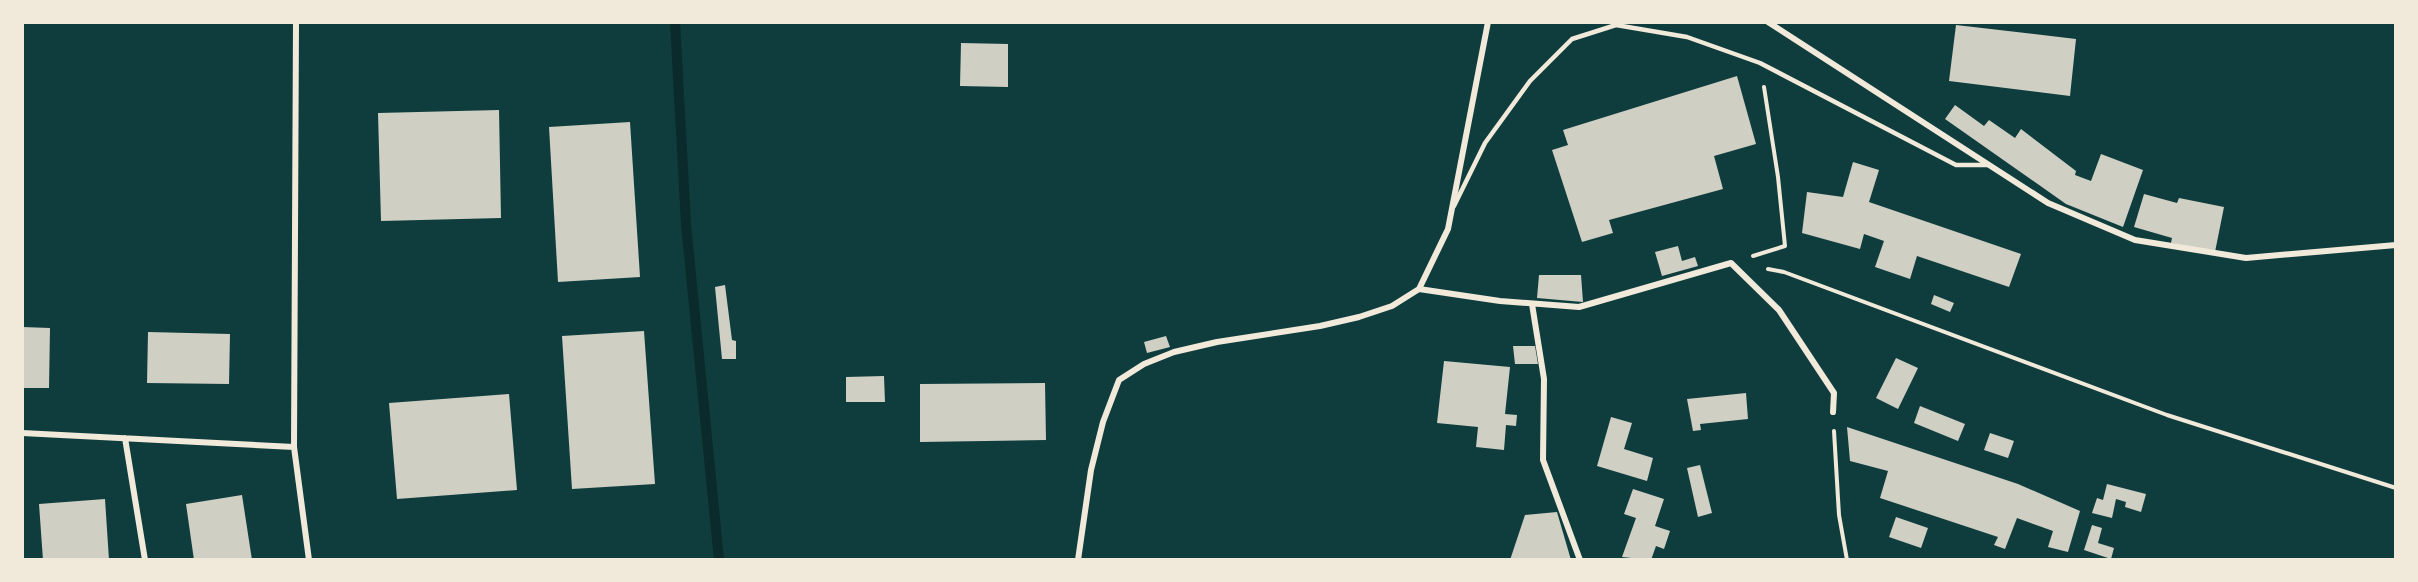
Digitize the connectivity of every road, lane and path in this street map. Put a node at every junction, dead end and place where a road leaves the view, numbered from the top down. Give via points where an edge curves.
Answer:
1 (296, 22) edge
2 (1488, 22) edge
3 (1768, 22) edge
4 (1760, 63) junction
5 (1990, 165) junction
6 (1453, 209) junction
7 (2396, 245) edge
8 (1731, 263) junction
9 (1419, 289) junction
10 (1532, 303) junction
11 (1833, 412) joint
12 (22, 433) edge
13 (125, 438) junction
14 (294, 447) junction
15 (2396, 488) edge
16 (145, 560) edge
17 (309, 560) edge
18 (1078, 560) edge
19 (1580, 560) edge
20 (1847, 560) edge

1 - 14 street
2 - 6 street
3 - 5 street
4 - 5 lane via 1956,165
4 - 6 lane via 1687,37 1616,25 1572,39 1530,81 1485,143
4 - 8 path via 1785,246
5 - 7 street via 2048,203 2134,240 2246,258
6 - 9 street via 1448,229
8 - 10 street via 1579,307
8 - 11 street via 1785,319 1834,393
8 - 15 path via 1784,272 2167,415
9 - 10 street
9 - 18 street via 1392,306 1349,319 1174,352 1119,380 1091,470
10 - 19 street via 1544,379 1543,460
11 - 20 path via 1839,515
12 - 13 street
13 - 14 street
13 - 16 street
14 - 17 street

